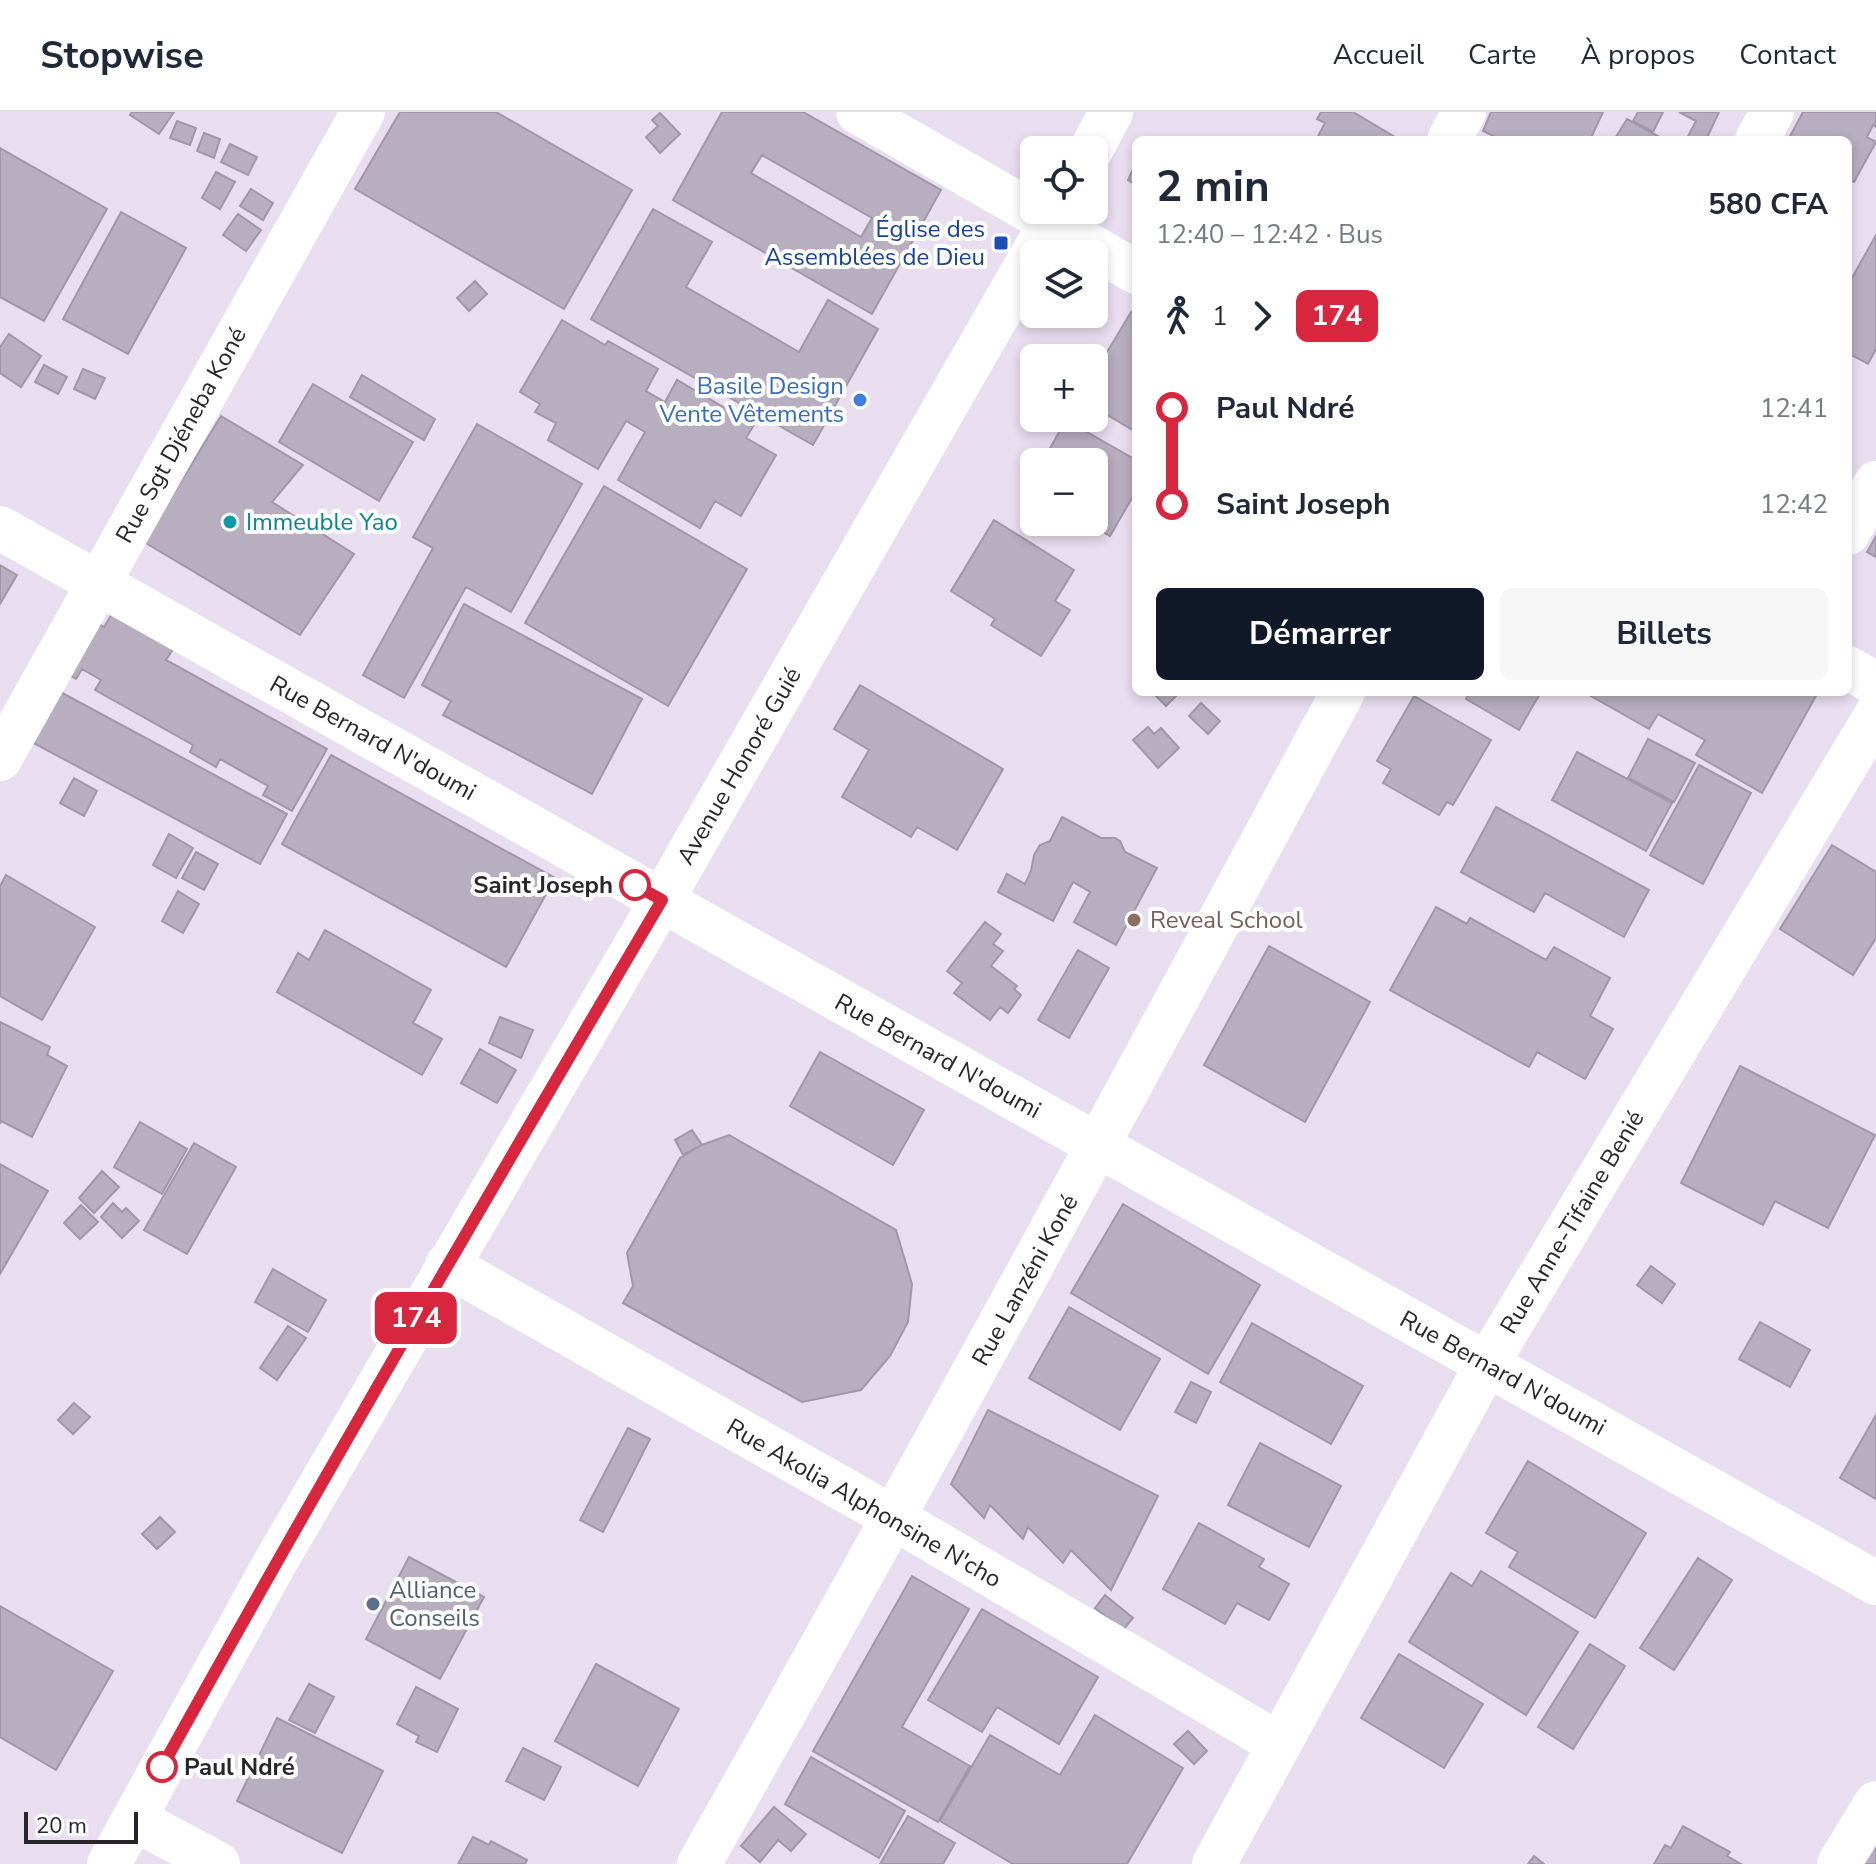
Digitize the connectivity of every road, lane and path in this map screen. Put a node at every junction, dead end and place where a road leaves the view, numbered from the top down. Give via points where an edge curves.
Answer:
1 (363, 112) edge
2 (858, 112) edge
3 (1111, 112) edge
4 (1464, 112) edge
5 (1772, 112) edge
6 (1098, 136) edge
7 (1451, 136) edge
8 (1759, 136) edge
9 (1020, 198) edge
10 (1051, 224) edge
11 (1065, 224) edge
12 (1132, 269) edge
13 (1876, 483) edge
14 (1852, 526) edge
15 (0, 528) edge
16 (98, 584) junction
17 (1852, 670) edge
18 (1876, 684) edge
19 (1341, 696) edge
20 (1876, 715) edge
21 (0, 759) edge
22 (662, 900) junction
23 (1099, 1146) junction
24 (447, 1265) junction
25 (1487, 1364) junction
26 (894, 1518) junction
27 (1876, 1583) edge
28 (1279, 1744) junction
29 (1876, 1803) edge
30 (134, 1819) junction
31 (109, 1864) edge
32 (218, 1864) edge
33 (699, 1864) edge
34 (1214, 1864) edge
35 (1839, 1864) edge

1 - 16 street, Rue Sgt Djéneba Koné
2 - 9 street
3 - 6 street
4 - 7 street
5 - 8 street
10 - 22 street, Avenue Honoré Guié
11 - 12 street
13 - 14 street
15 - 16 street, Rue Bernard N'doumi
16 - 21 street, Rue Sgt Djéneba Koné
16 - 22 street, Rue Bernard N'doumi
17 - 18 street
19 - 23 street, Rue Lanzéni Koné
20 - 25 street, Rue Anne-Tifaine Benié
22 - 23 street, Rue Bernard N'doumi
22 - 24 street, Avenue Honoré Guié
23 - 25 street, Rue Bernard N'doumi
23 - 26 street, Rue Lanzéni Koné
24 - 26 street, Rue Akolia Alphonsine N'cho
24 - 30 street, Avenue Honoré Guié
25 - 27 street, Rue Bernard N'doumi
25 - 28 street, Rue Anne-Tifaine Benié
26 - 28 street, Rue Akolia Alphonsine N'cho
26 - 33 street, Rue Lanzéni Koné
28 - 34 street, Rue Anne-Tifaine Benié
29 - 35 street
30 - 31 street, Avenue Honoré Guié
30 - 32 street

